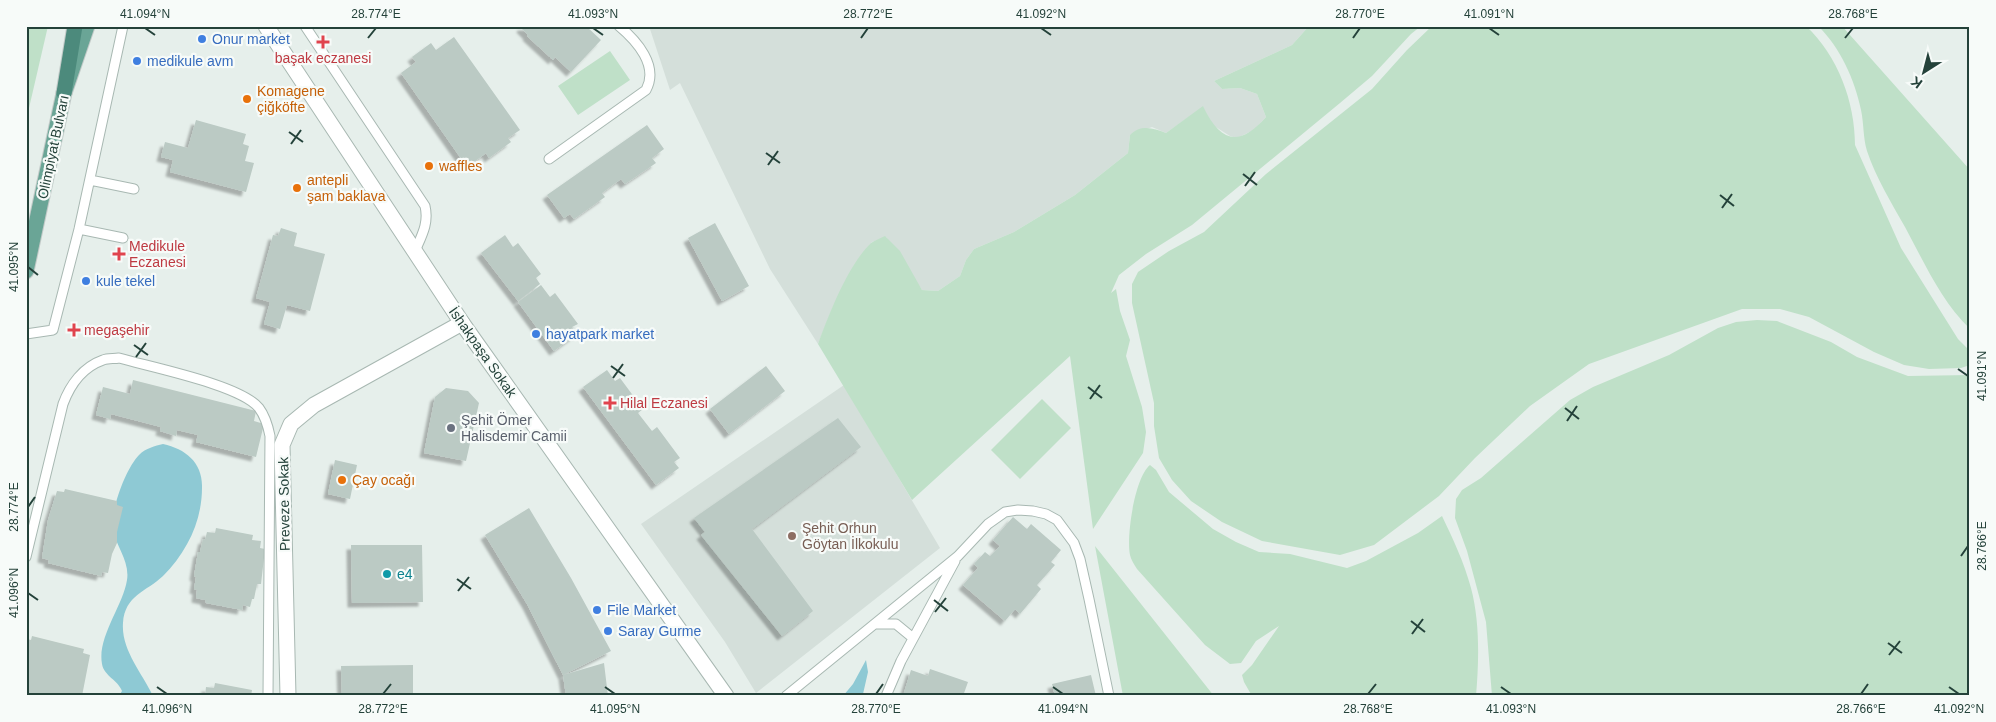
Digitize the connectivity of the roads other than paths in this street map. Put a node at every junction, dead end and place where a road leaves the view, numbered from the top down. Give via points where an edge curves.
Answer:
1 (75, 26) edge
2 (87, 26) edge
3 (124, 26) edge
4 (266, 26) edge
5 (305, 26) edge
6 (620, 26) edge
7 (64, 93) junction
8 (549, 159) dead end
9 (90, 180) junction
10 (134, 189) dead end
11 (79, 229) junction
12 (123, 238) dead end
13 (414, 251) junction
14 (26, 271) edge
15 (462, 323) junction
16 (26, 334) edge
17 (26, 556) edge
18 (958, 556) junction
19 (875, 624) junction
20 (913, 638) junction
21 (268, 696) edge
22 (288, 696) edge
23 (726, 696) edge
24 (786, 696) edge
25 (886, 696) edge
26 (1109, 696) edge

1 - 7 highway
2 - 7 main road, Olimpiyat Bulvarı
3 - 9 lane
4 - 13 street, İshakpaşa Sokak
5 - 13 lane via 425,206 428,217 425,230
6 - 8 lane via 638,43 649,65 651,80 646,90
7 - 14 main road, Olimpiyat Bulvarı
9 - 10 lane
9 - 11 lane
11 - 12 lane
11 - 16 lane via 53,330
13 - 15 street, İshakpaşa Sokak
15 - 22 street, Preveze Sokak via 314,405 291,424 282,444
15 - 23 street, İshakpaşa Sokak
17 - 21 lane via 63,404 69,388 84,371 103,360 119,358 241,394 258,407 270,436
18 - 19 lane
18 - 20 lane
18 - 26 lane via 988,524 1005,512 1033,511 1056,520 1074,543 1080,559
19 - 20 lane via 896,624
19 - 24 lane
20 - 25 lane

